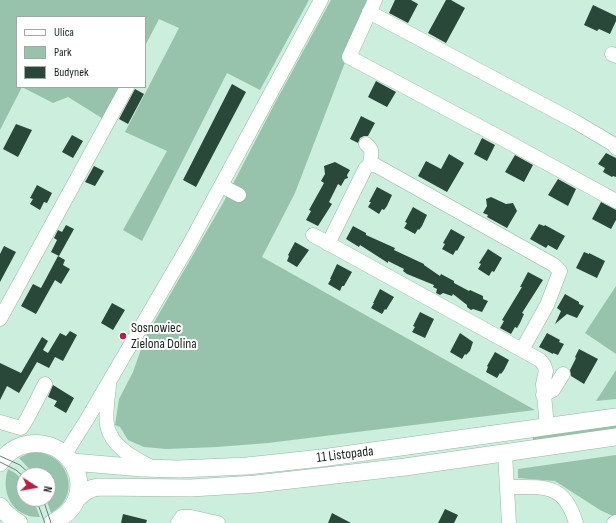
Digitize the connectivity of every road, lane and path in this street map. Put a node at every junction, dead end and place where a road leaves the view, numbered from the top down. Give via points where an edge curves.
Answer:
1 (321, 0) edge
2 (372, 6) edge
3 (126, 88) edge
4 (366, 144) dead end
5 (616, 148) edge
6 (370, 164) junction
7 (222, 186) junction
8 (239, 195) dead end
9 (616, 202) edge
10 (313, 235) dead end
11 (328, 244) junction
12 (0, 319) edge
13 (522, 350) junction
14 (564, 374) dead end
15 (110, 380) junction
16 (45, 384) dead end
17 (543, 395) junction
18 (616, 417) edge
19 (0, 422) edge
20 (546, 427) junction
21 (616, 437) edge
22 (8, 446) edge
23 (505, 453) junction
24 (68, 458) junction
25 (0, 463) edge
26 (154, 468) junction
27 (508, 487) junction
28 (76, 500) junction
29 (0, 506) edge
30 (60, 521) edge
31 (178, 522) edge
32 (19, 523) edge
33 (218, 523) edge
34 (509, 523) edge
35 (576, 523) edge

1 - 7 street
2 - 5 street via 402,29 574,121
2 - 9 street via 349,57
3 - 12 street
4 - 6 street via 372,151
6 - 11 street via 365,169
6 - 13 street via 554,265 560,271 547,305
7 - 8 street
7 - 15 street
10 - 11 street
11 - 13 street
13 - 17 street via 544,364 546,371
14 - 17 street via 553,390
15 - 24 street
15 - 26 street via 106,414 111,436 126,453
16 - 19 street via 22,428
17 - 20 street
18 - 20 main road, 11 Listopada
20 - 26 main road, 11 Listopada via 248,466
21 - 23 main road, 11 Listopada
22 - 24 main road via 44,443 57,448
22 - 25 main road
23 - 27 street
23 - 28 main road, 11 Listopada via 256,484 191,488 99,487 84,492
24 - 26 main road, 11 Listopada via 99,465
24 - 28 main road via 76,470 78,479
27 - 34 street
27 - 35 street via 544,488 554,491 568,502
28 - 30 main road, 11 Listopada
29 - 32 main road
31 - 33 street via 182,517 191,517

